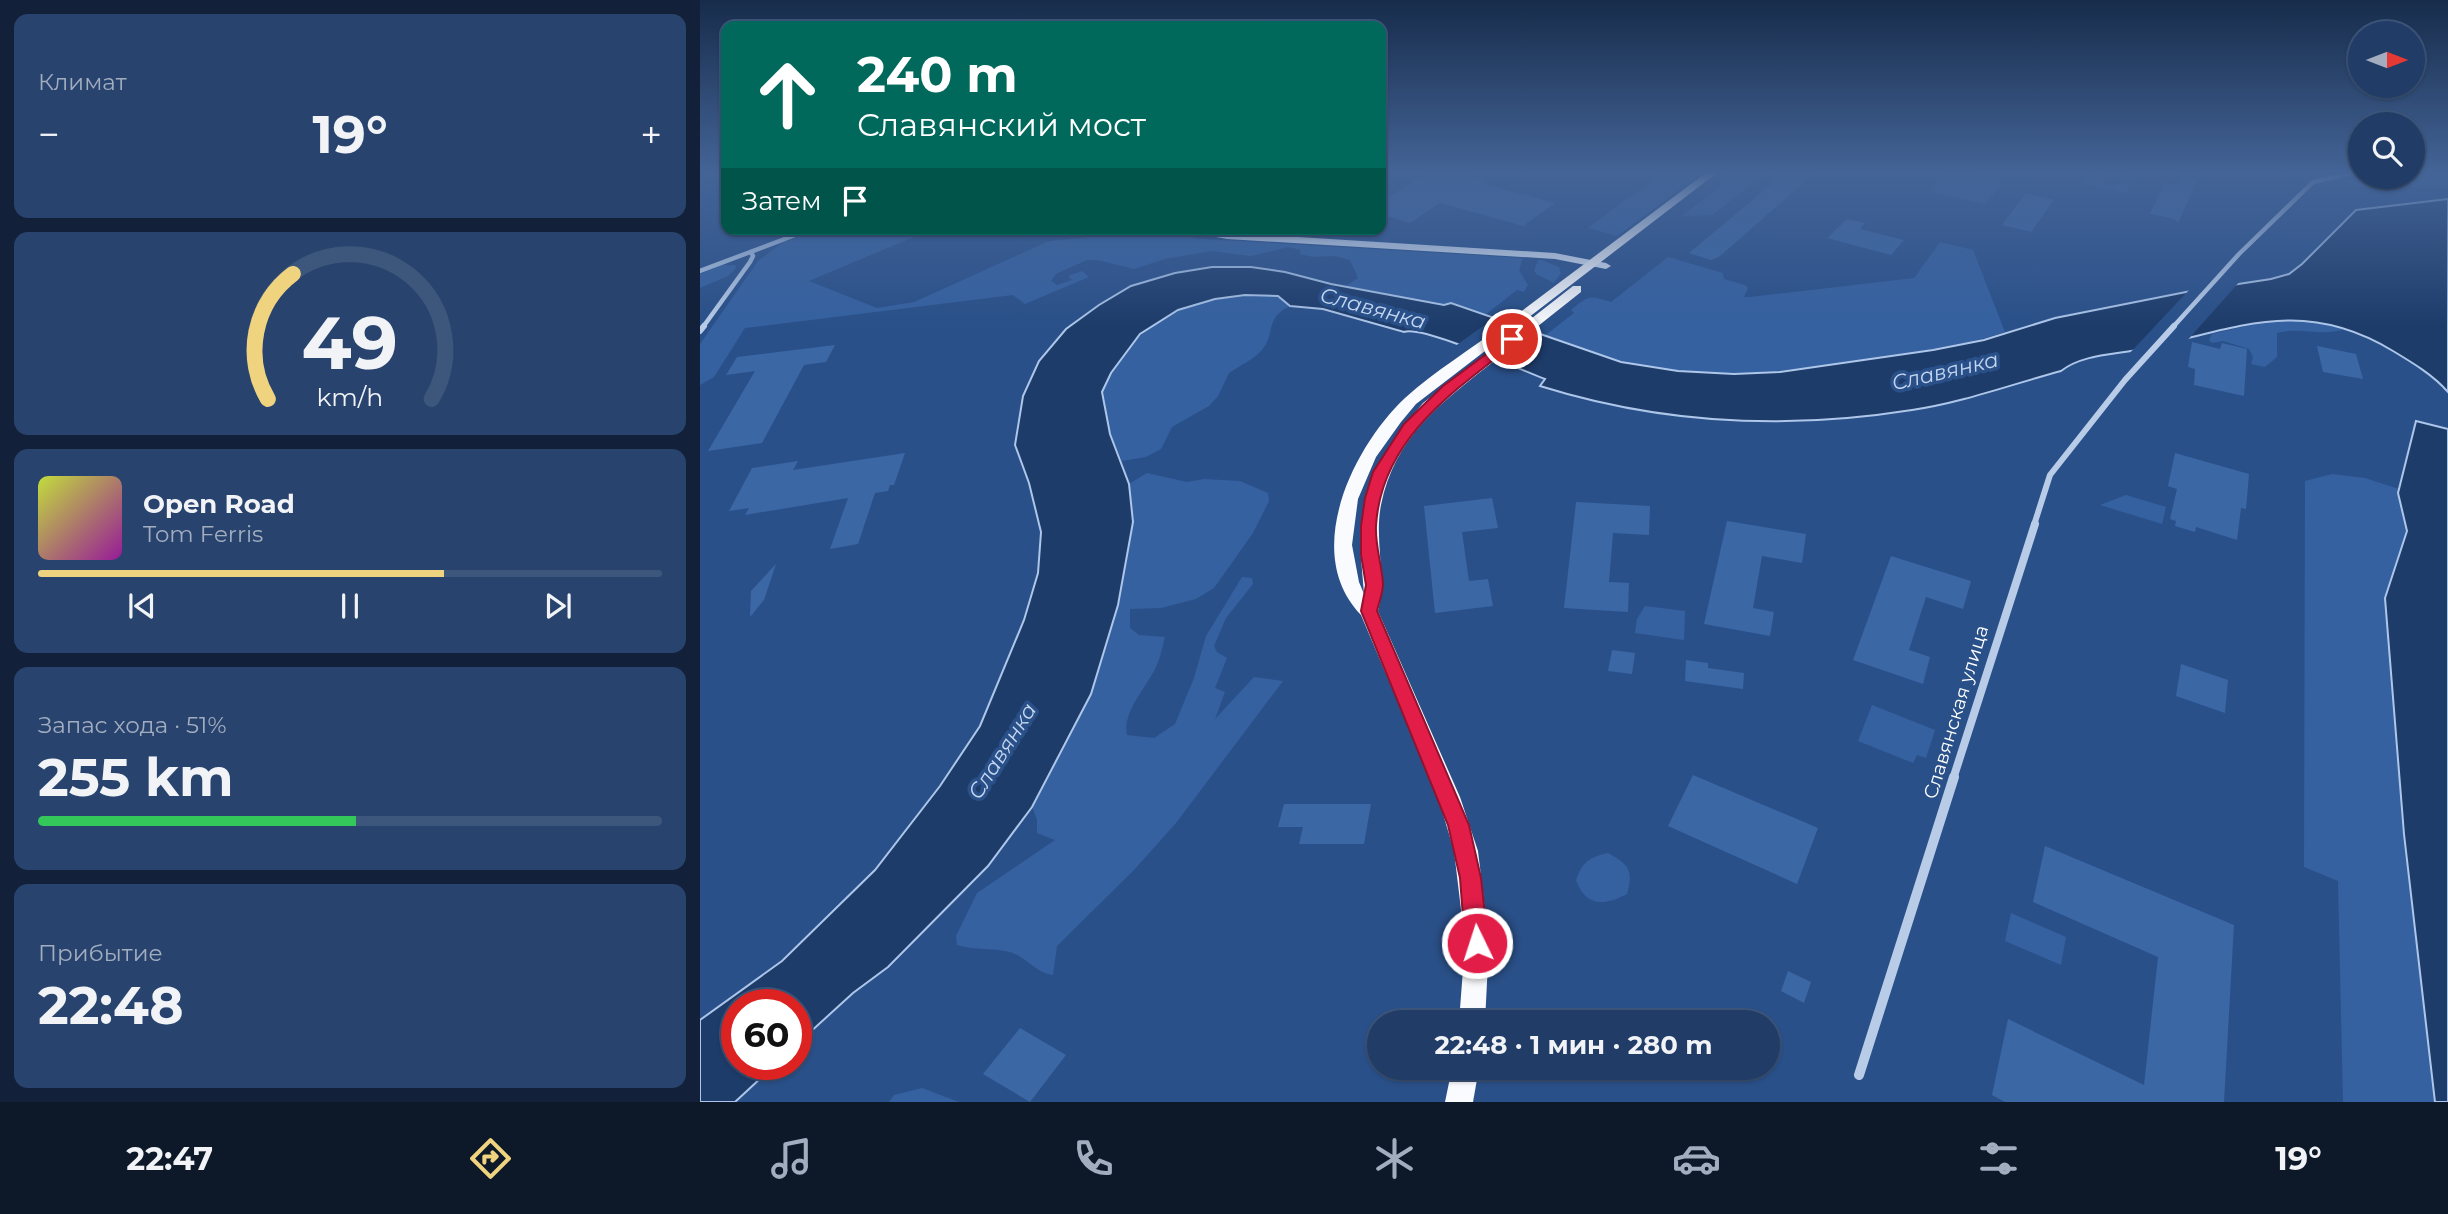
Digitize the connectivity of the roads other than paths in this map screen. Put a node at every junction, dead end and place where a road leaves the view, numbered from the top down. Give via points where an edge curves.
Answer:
1 (1644, 223) edge
2 (1662, 223) edge
3 (2270, 223) edge
4 (795, 235) edge
5 (1223, 235) edge
6 (751, 252) junction
7 (1592, 262) junction
8 (1606, 266) junction
9 (700, 271) edge
10 (1542, 309) junction
11 (700, 331) edge
12 (1450, 378) junction
13 (1369, 611) junction
14 (1473, 1010) edge
15 (1860, 1075) dead end
16 (1464, 1080) edge
17 (1459, 1102) edge

1 - 7 main road
2 - 8 main road
3 - 15 street, Славянская улица via 2125,380 2050,475
4 - 6 street
5 - 7 street via 1546,255
6 - 9 street
6 - 11 street via 750,262
7 - 8 street
7 - 10 main road
8 - 10 main road
10 - 12 main road
12 - 13 main road via 1408,427 1381,472 1368,526 1374,585
12 - 13 main road via 1410,401 1358,472 1343,530 1345,561 1353,593
13 - 14 main road via 1449,797 1466,851 1477,943
16 - 17 main road

